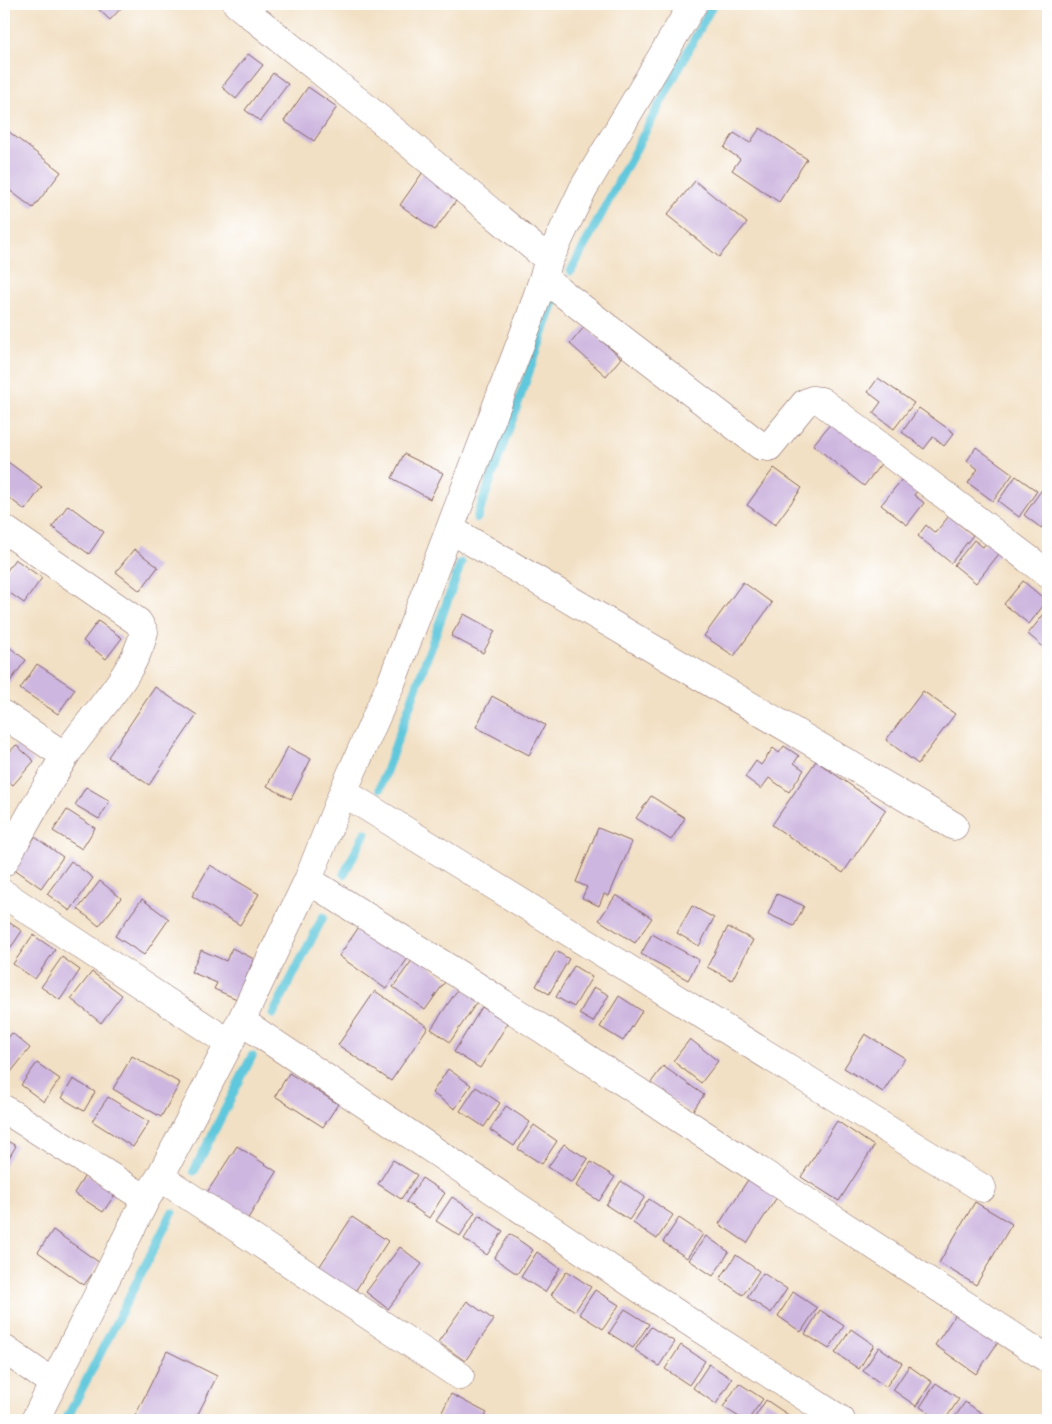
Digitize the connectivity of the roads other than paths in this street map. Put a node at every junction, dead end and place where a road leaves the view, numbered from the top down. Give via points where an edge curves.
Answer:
1 (236, 4) edge
2 (693, 4) edge
3 (546, 269) junction
4 (450, 529) junction
5 (4, 530) edge
6 (1048, 574) edge
7 (4, 715) edge
8 (65, 756) junction
9 (343, 792) junction
10 (954, 826) dead end
11 (4, 862) edge
12 (308, 880) junction
13 (4, 894) edge
14 (235, 1032) junction
15 (4, 1109) edge
16 (153, 1188) junction
17 (982, 1188) dead end
18 (4, 1349) edge
19 (1048, 1359) edge
20 (460, 1376) dead end
21 (53, 1383) junction
22 (35, 1420) edge
23 (841, 1420) edge

1 - 3 street via 364,106
2 - 3 street via 583,189
3 - 4 street
3 - 6 street via 761,446 769,447 804,403 821,401
4 - 9 street via 392,680
4 - 10 street
5 - 8 street via 138,622 144,632 141,647 124,675
7 - 8 street
8 - 11 street
9 - 12 street
9 - 17 street
12 - 14 street
12 - 19 street via 466,979
13 - 14 street
14 - 16 street
14 - 23 street
15 - 16 street
16 - 20 street
16 - 21 street
18 - 21 street
21 - 22 street

